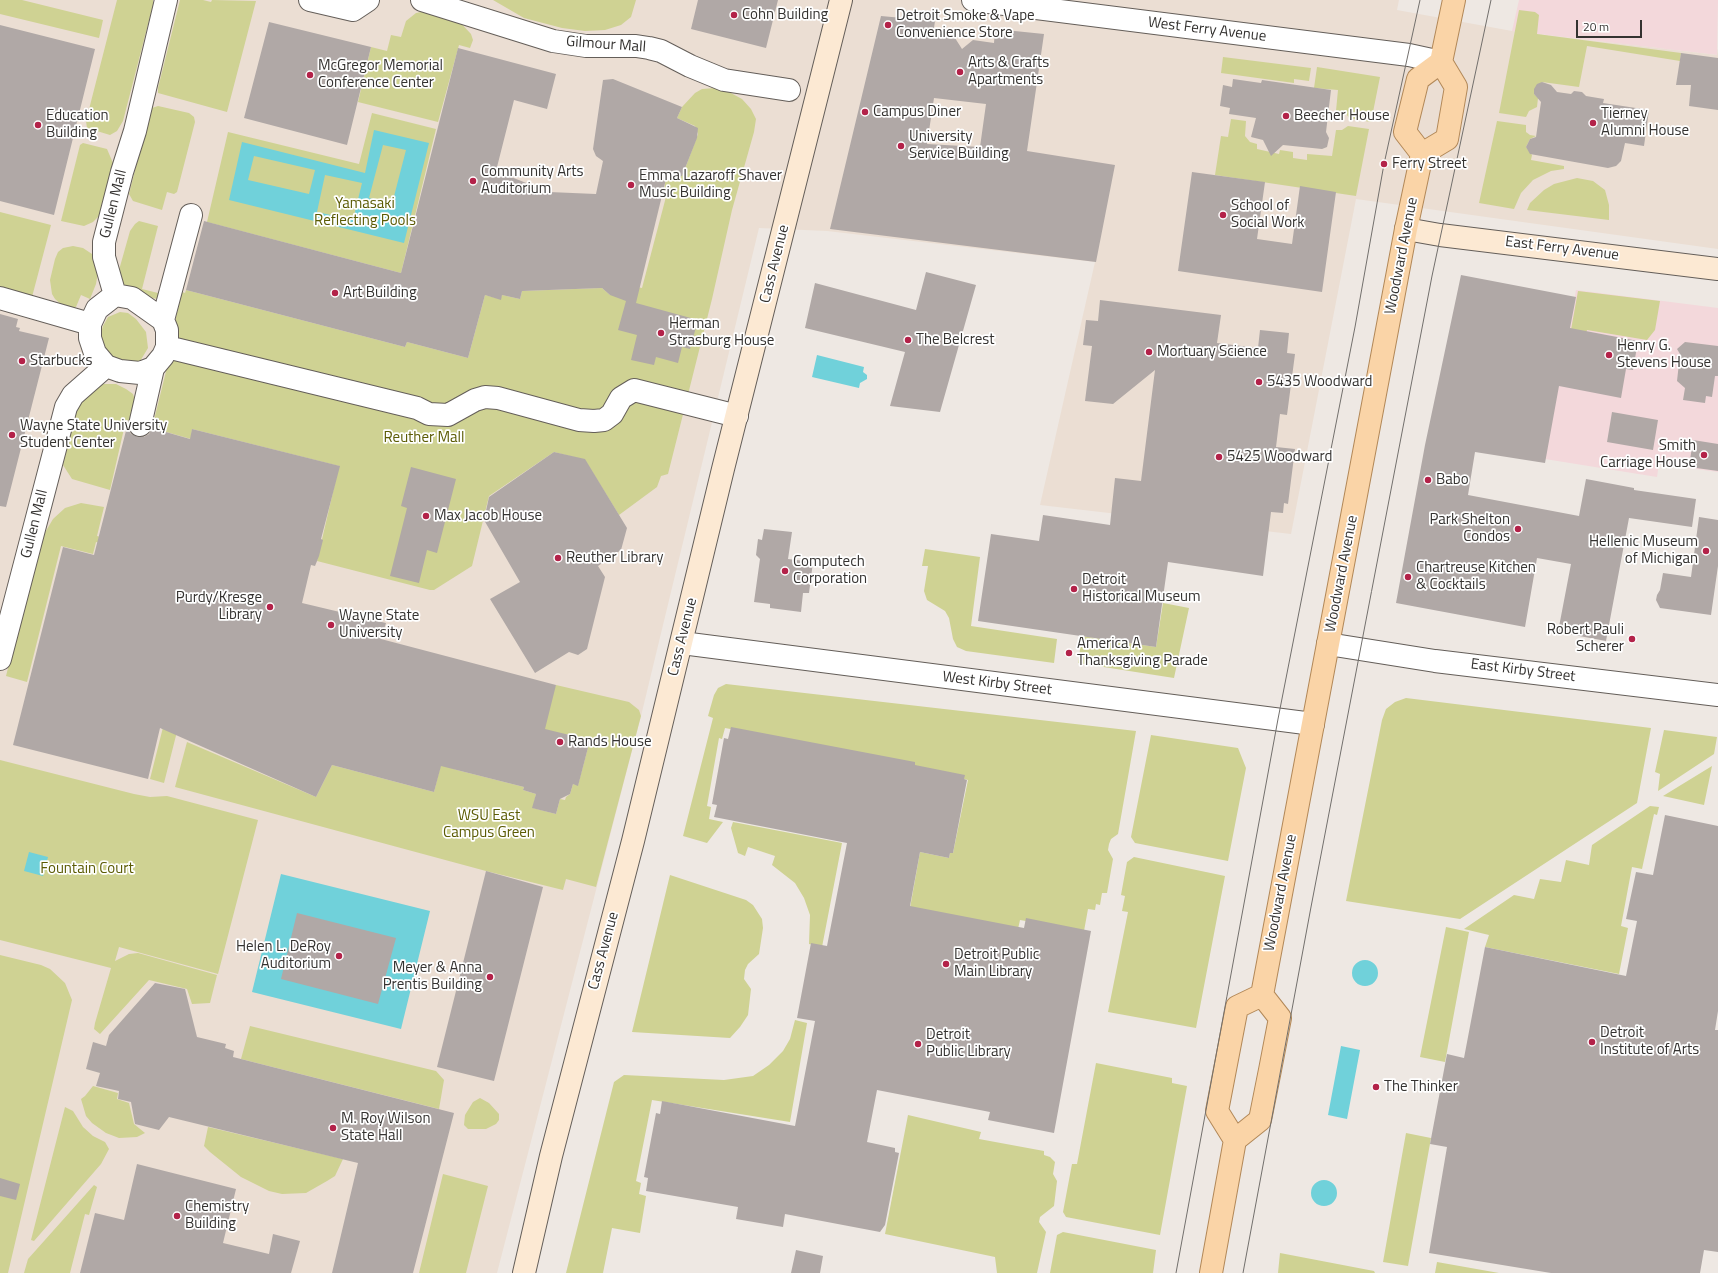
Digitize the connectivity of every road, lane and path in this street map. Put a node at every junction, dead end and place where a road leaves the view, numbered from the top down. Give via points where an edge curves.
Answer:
1 (166, 0) edge
2 (310, 0) edge
3 (368, 0) edge
4 (422, 0) edge
5 (841, 0) edge
6 (973, 0) edge
7 (1454, 0) edge
8 (1441, 62) junction
9 (789, 90) dead end
10 (1422, 154) junction
11 (191, 215) dead end
12 (1406, 229) junction
13 (1718, 269) edge
14 (115, 295) junction
15 (0, 298) edge
16 (163, 320) junction
17 (90, 324) junction
18 (167, 347) junction
19 (106, 366) junction
20 (153, 368) junction
21 (737, 416) junction
22 (140, 425) dead end
23 (682, 643) junction
24 (1328, 644) junction
25 (0, 659) edge
26 (1718, 695) edge
27 (1313, 724) junction
28 (1262, 995) junction
29 (1235, 1140) junction
30 (524, 1273) edge
31 (1211, 1273) edge

1 - 14 street, Gullen Mall via 135,131 104,242 104,257
2 - 3 street via 353,10
4 - 9 street, Gilmour Mall via 554,41 586,46 649,48 724,80
5 - 21 street, Cass Avenue
6 - 8 street, West Ferry Avenue via 1409,55
7 - 8 main road
8 - 10 main road via 1456,87 1447,139
8 - 10 main road via 1418,79 1404,132
10 - 12 main road, Woodward Avenue
11 - 16 street
12 - 13 street, East Ferry Avenue
12 - 24 main road, Woodward Avenue
14 - 16 street via 132,298
14 - 17 street via 97,309
15 - 17 street
16 - 18 street via 167,330
17 - 19 street via 90,338 95,352
18 - 20 street
18 - 21 street via 417,408 435,415 448,415 485,397 498,398 579,420 604,420 612,414 621,398 634,390
19 - 20 street via 120,371 140,373
19 - 25 street, Gullen Mall via 73,395 66,407
20 - 22 street
21 - 23 street, Cass Avenue
23 - 27 street, West Kirby Street
23 - 30 street, Cass Avenue via 619,897 577,1052
24 - 26 street, East Kirby Street via 1435,661
24 - 27 main road, Woodward Avenue
27 - 28 main road, Woodward Avenue
28 - 29 main road via 1280,1018 1260,1120
28 - 29 main road via 1237,1007 1217,1111
29 - 31 main road

